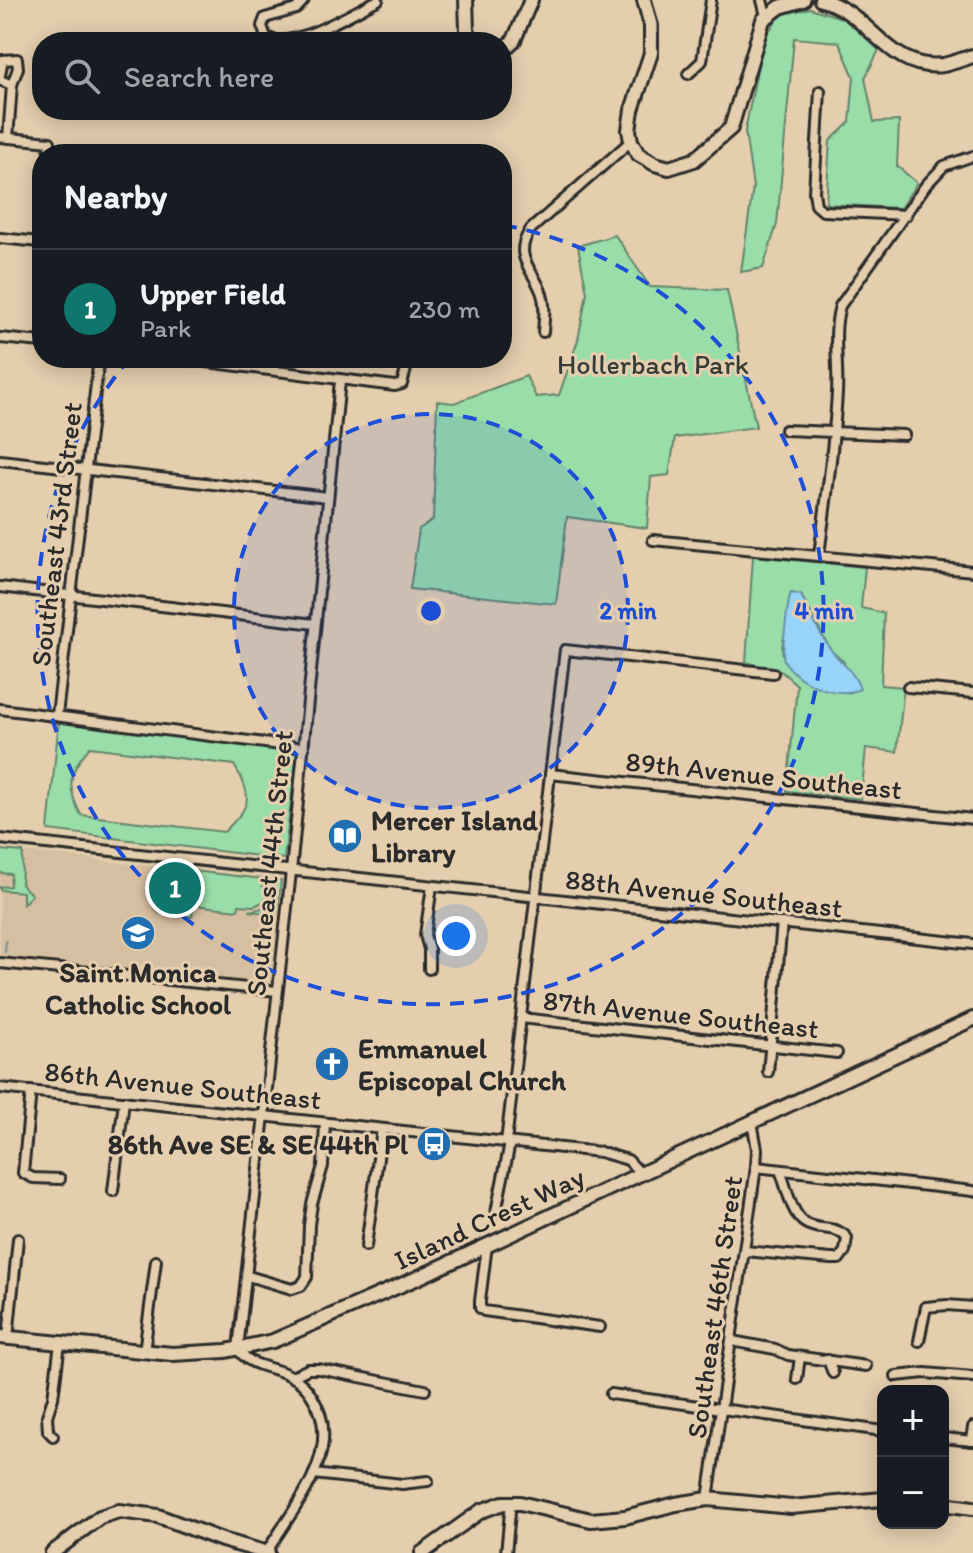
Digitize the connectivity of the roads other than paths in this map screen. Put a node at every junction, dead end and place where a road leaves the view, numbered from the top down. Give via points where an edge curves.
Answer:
1 (304, 0) edge
2 (378, 0) edge
3 (466, 0) edge
4 (531, 0) edge
5 (644, 0) edge
6 (711, 0) edge
7 (762, 0) edge
8 (803, 0) edge
9 (821, 0) edge
10 (766, 16) junction
11 (264, 32) edge
12 (313, 32) edge
13 (468, 32) edge
14 (512, 42) edge
15 (973, 56) edge
16 (688, 74) dead end
17 (0, 77) edge
18 (12, 85) junction
19 (820, 91) dead end
20 (4, 137) edge
21 (631, 141) junction
22 (50, 144) edge
23 (973, 156) edge
24 (906, 215) junction
25 (0, 238) edge
26 (32, 241) edge
27 (543, 332) dead end
28 (0, 338) edge
29 (32, 341) edge
30 (98, 368) edge
31 (247, 368) edge
32 (406, 368) edge
33 (340, 381) junction
34 (785, 430) dead end
35 (834, 431) junction
36 (904, 435) dead end
37 (0, 460) edge
38 (86, 470) junction
39 (328, 497) junction
40 (653, 540) dead end
41 (819, 555) junction
42 (973, 571) edge
43 (0, 587) edge
44 (71, 595) junction
45 (315, 624) junction
46 (773, 673) dead end
47 (908, 687) dead end
48 (973, 693) edge
49 (0, 709) edge
50 (57, 715) junction
51 (304, 748) junction
52 (550, 774) junction
53 (973, 819) edge
54 (0, 839) edge
55 (291, 872) junction
56 (432, 886) junction
57 (536, 897) junction
58 (782, 923) junction
59 (973, 944) edge
60 (0, 963) edge
61 (429, 969) dead end
62 (277, 991) junction
63 (521, 1018) junction
64 (973, 1019) edge
65 (770, 1046) junction
66 (837, 1053) dead end
67 (768, 1072) dead end
68 (0, 1088) edge
69 (31, 1091) junction
70 (124, 1101) junction
71 (266, 1116) junction
72 (752, 1122) junction
73 (325, 1123) junction
74 (382, 1129) junction
75 (508, 1142) junction
76 (756, 1167) junction
77 (780, 1170) junction
78 (641, 1174) junction
79 (60, 1179) dead end
80 (113, 1191) dead end
81 (973, 1191) edge
82 (496, 1212) dead end
83 (18, 1239) dead end
84 (487, 1245) junction
85 (366, 1246) dead end
86 (745, 1251) junction
87 (156, 1261) dead end
88 (248, 1276) junction
89 (973, 1307) edge
90 (600, 1327) dead end
91 (4, 1337) edge
92 (732, 1341) junction
93 (919, 1341) dead end
94 (60, 1343) junction
95 (238, 1349) junction
96 (144, 1353) junction
97 (800, 1357) junction
98 (828, 1360) junction
99 (866, 1366) dead end
100 (833, 1373) dead end
101 (896, 1376) dead end
102 (292, 1377) junction
103 (973, 1377) edge
104 (797, 1379) dead end
105 (425, 1390) dead end
106 (611, 1394) dead end
107 (722, 1408) junction
108 (973, 1427) edge
109 (877, 1430) edge
110 (53, 1436) dead end
111 (949, 1439) edge
112 (972, 1441) edge
113 (314, 1474) junction
114 (428, 1481) dead end
115 (708, 1499) junction
116 (877, 1500) edge
117 (511, 1502) junction
118 (949, 1505) edge
119 (973, 1508) edge
120 (222, 1547) edge
121 (52, 1553) edge
122 (267, 1553) edge
123 (422, 1553) edge
124 (506, 1553) edge

1 - 11 street via 291,11 265,18
2 - 12 street
3 - 13 street
4 - 14 street
5 - 21 street via 650,13 651,53 629,121
6 - 16 street via 702,61
7 - 10 street
8 - 10 street
9 - 15 street via 845,9 886,47 910,61 943,64
10 - 21 street via 736,118 725,135 694,160 669,168 646,160
17 - 18 street
17 - 18 street via 3,60 17,59
18 - 20 street
19 - 24 street via 816,205 823,211
20 - 22 street
21 - 27 street via 525,238 524,259 545,303
23 - 24 street via 944,166
24 - 35 street via 840,306
25 - 26 street
28 - 29 street
30 - 38 street, Southeast 43rd Street
31 - 33 street
32 - 33 street via 402,384 395,386
33 - 39 street, Southeast 44th Street
34 - 35 street
35 - 36 street
35 - 41 street
37 - 38 street
38 - 39 street
38 - 44 street, Southeast 43rd Street
39 - 45 street, Southeast 44th Street
40 - 41 street
41 - 42 street
43 - 44 street
44 - 45 street
44 - 50 street, Southeast 43rd Street
45 - 51 street, Southeast 44th Street
46 - 52 street via 565,650
47 - 48 street
49 - 50 street
50 - 51 street
51 - 55 street, Southeast 44th Street
52 - 53 street, 89th Avenue Southeast
52 - 57 street
54 - 55 street, 88th Avenue Southeast
55 - 56 street, 88th Avenue Southeast
55 - 62 street, Southeast 44th Street
56 - 57 street, 88th Avenue Southeast
56 - 61 street via 425,935
57 - 58 street, 88th Avenue Southeast
57 - 63 street
58 - 59 street, 88th Avenue Southeast
58 - 65 street
60 - 62 street
62 - 71 street, Southeast 44th Street
63 - 65 street, 87th Avenue Southeast
63 - 75 street
64 - 72 street, Island Crest Way
65 - 66 street, 87th Avenue Southeast
65 - 67 street
68 - 69 street, 86th Avenue Southeast
69 - 70 street, 86th Avenue Southeast
69 - 79 street via 23,1173
70 - 71 street, 86th Avenue Southeast
70 - 80 street
71 - 73 street, 86th Avenue Southeast
71 - 88 street, Southeast 44th Street
72 - 76 street, Southeast 46th Street
72 - 78 street, Island Crest Way
73 - 74 street, 86th Avenue Southeast
73 - 88 street via 323,1166 309,1225 307,1277 292,1289
74 - 75 street, 86th Avenue Southeast
74 - 85 street
75 - 78 street, 86th Avenue Southeast via 615,1154
75 - 82 street
76 - 77 street
76 - 86 street, Southeast 46th Street
77 - 81 street
77 - 86 street via 801,1219 844,1233 845,1251 831,1259
78 - 84 street, Island Crest Way
83 - 91 street
84 - 90 street via 480,1301 484,1311
84 - 95 street, Island Crest Way via 303,1329
86 - 92 street, Southeast 46th Street
87 - 96 street
88 - 95 street, Southeast 44th Street
89 - 93 street via 926,1307
91 - 94 street, Island Crest Way
92 - 97 street
92 - 107 street, Southeast 46th Street
94 - 96 street, Island Crest Way
94 - 110 street via 47,1416
95 - 96 street, Island Crest Way
95 - 102 street via 250,1362
97 - 98 street
97 - 104 street
98 - 99 street
98 - 100 street
101 - 103 street
102 - 105 street via 319,1369
102 - 113 street via 309,1392 321,1415 324,1440
106 - 107 street
107 - 109 street
107 - 115 street, Southeast 46th Street
108 - 112 street
111 - 112 street
113 - 114 street via 402,1484
113 - 122 street
115 - 116 street via 791,1507
115 - 117 street via 591,1520
117 - 123 street via 481,1511
117 - 124 street
118 - 119 street
120 - 121 street via 158,1516 119,1511 100,1517
120 - 122 street

